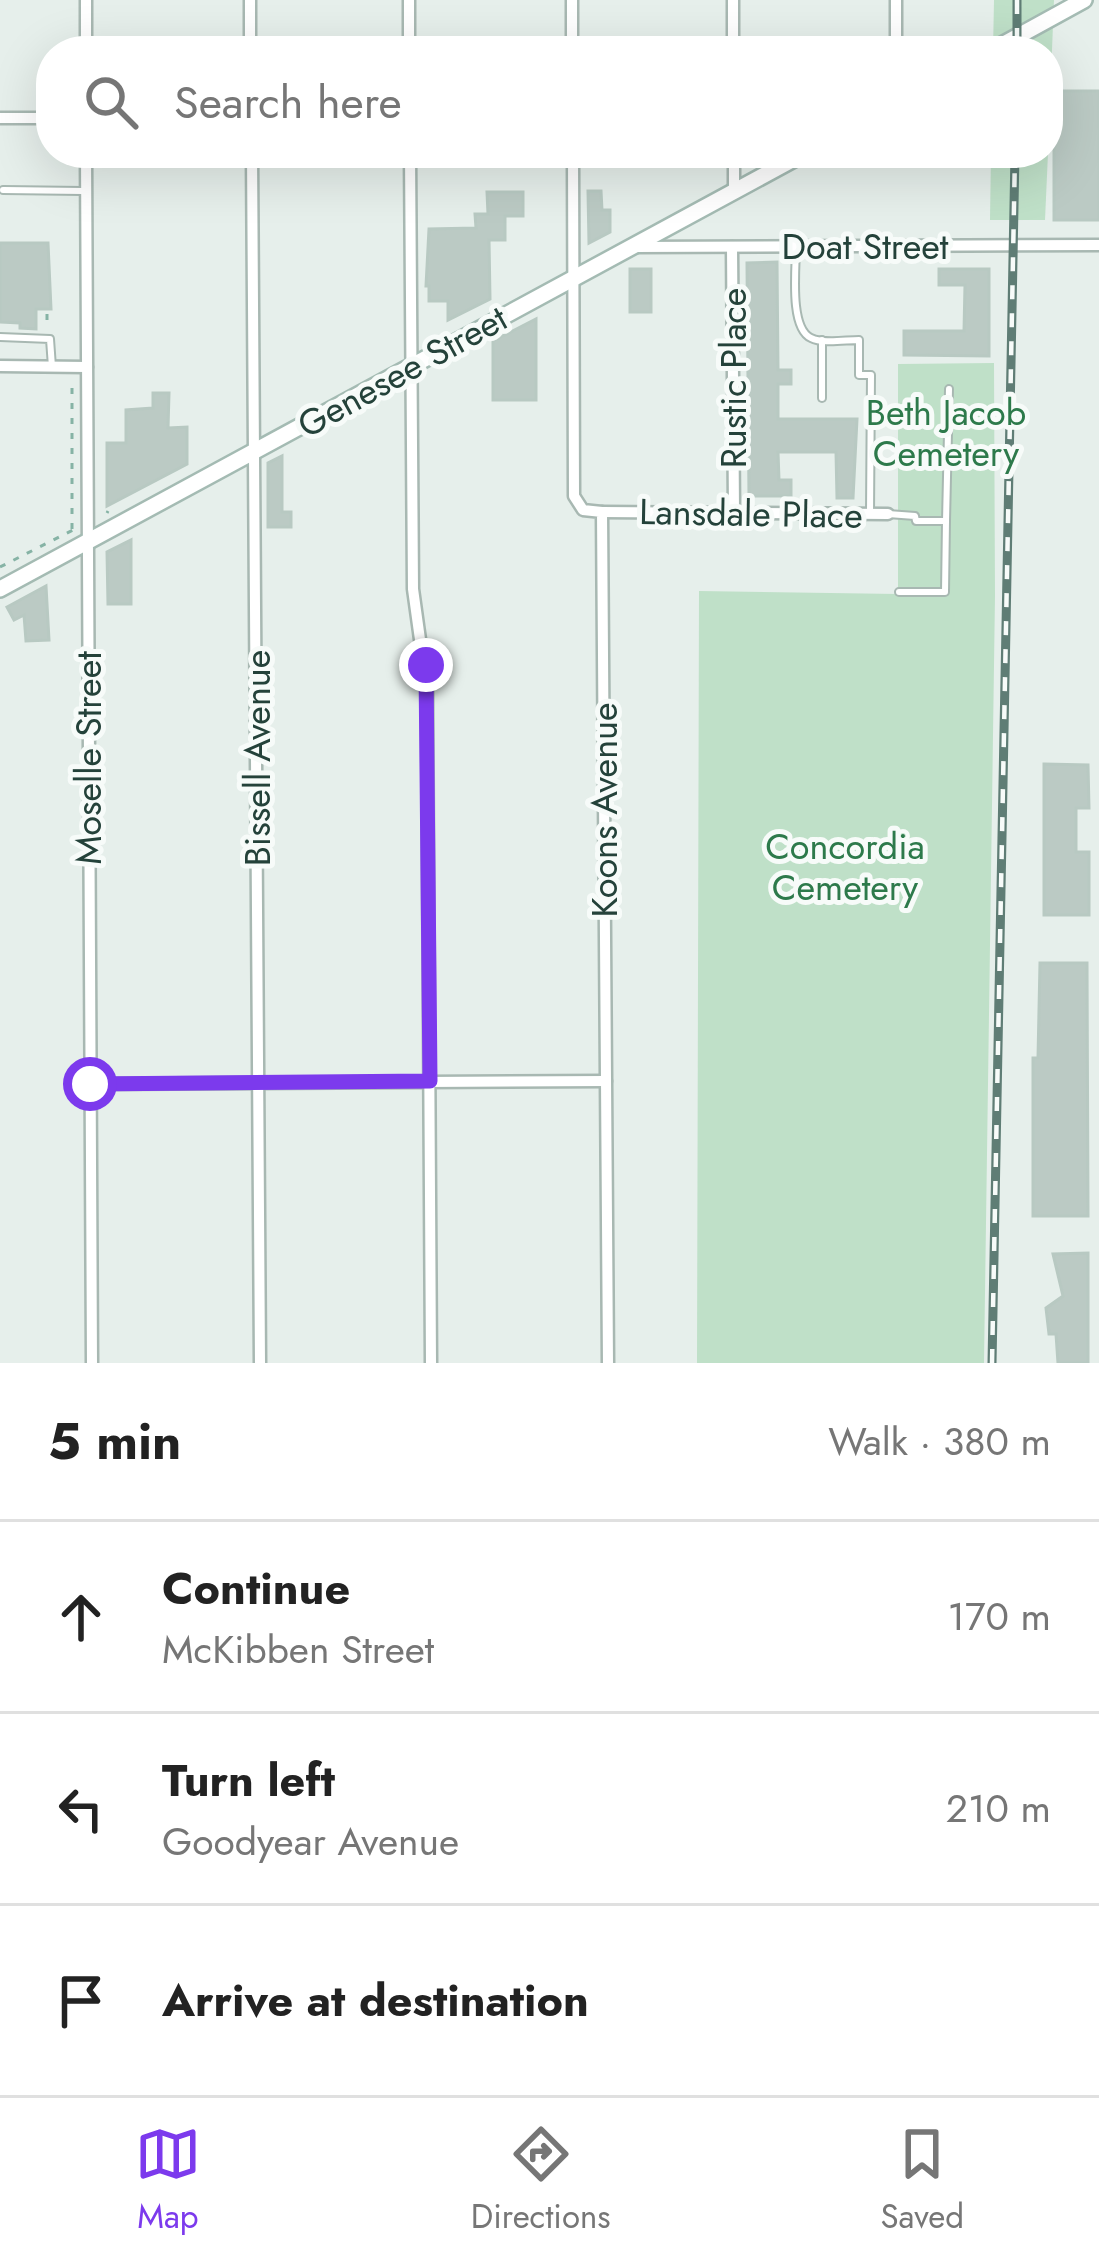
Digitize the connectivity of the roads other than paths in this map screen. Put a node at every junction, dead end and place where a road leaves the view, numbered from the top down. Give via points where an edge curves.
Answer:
1 (86, 0) edge
2 (250, 0) edge
3 (409, 0) edge
4 (572, 0) edge
5 (733, 0) edge
6 (896, 0) edge
7 (1084, 0) edge
8 (86, 36) edge
9 (250, 36) edge
10 (409, 36) edge
11 (572, 36) edge
12 (733, 36) edge
13 (896, 36) edge
14 (1018, 36) edge
15 (0, 118) edge
16 (36, 118) edge
17 (86, 168) edge
18 (252, 168) edge
19 (410, 168) edge
20 (573, 168) edge
21 (734, 168) edge
22 (778, 168) edge
23 (3, 190) dead end
24 (85, 191) junction
25 (734, 192) junction
26 (1099, 245) edge
27 (796, 246) junction
28 (732, 247) junction
29 (631, 248) junction
30 (574, 278) junction
31 (0, 337) edge
32 (822, 340) junction
33 (411, 365) junction
34 (0, 366) edge
35 (52, 367) junction
36 (87, 367) junction
37 (949, 389) dead end
38 (822, 398) dead end
39 (256, 450) junction
40 (734, 510) junction
41 (602, 512) junction
42 (870, 514) junction
43 (893, 515) joint
44 (946, 520) junction
45 (78, 533) junction
46 (0, 590) edge
47 (898, 592) dead end
48 (430, 1081) junction
49 (606, 1081) junction
50 (258, 1083) junction
51 (90, 1084) junction
52 (92, 1363) edge
53 (260, 1363) edge
54 (431, 1363) edge
55 (608, 1363) edge

1 - 8 street
2 - 9 street
3 - 10 street
4 - 11 street
5 - 12 street
6 - 13 street
7 - 14 main road
15 - 16 street
17 - 24 street, Moselle Street
18 - 39 street, Bissell Avenue
19 - 33 street
20 - 30 street
21 - 25 street
22 - 25 main road, Genesee Street
23 - 24 lane
24 - 36 street, Moselle Street
25 - 29 main road, Genesee Street
26 - 27 street, Doat Street
27 - 28 street, Doat Street
27 - 32 lane via 796,317 802,331
28 - 29 street, Doat Street
28 - 40 street, Rustic Place
29 - 30 main road, Genesee Street
30 - 33 main road, Genesee Street
30 - 41 street via 575,501
31 - 35 lane via 50,339
32 - 38 lane
32 - 42 lane via 859,340 859,375 872,375
33 - 39 main road, Genesee Street
33 - 48 street via 413,590 427,690
34 - 35 street
35 - 36 street
36 - 45 street, Moselle Street
37 - 44 lane
39 - 45 main road, Genesee Street
39 - 50 street, Bissell Avenue
40 - 41 street, Lansdale Place
40 - 42 street, Lansdale Place
41 - 49 street, Koons Avenue
42 - 43 street, Lansdale Place
43 - 44 lane
44 - 47 lane via 945,592
45 - 46 main road, Genesee Street
45 - 51 street, Moselle Street
48 - 49 street
48 - 50 street
48 - 54 street
49 - 55 street, Koons Avenue
50 - 51 street
50 - 53 street, Bissell Avenue
51 - 52 street, Moselle Street

